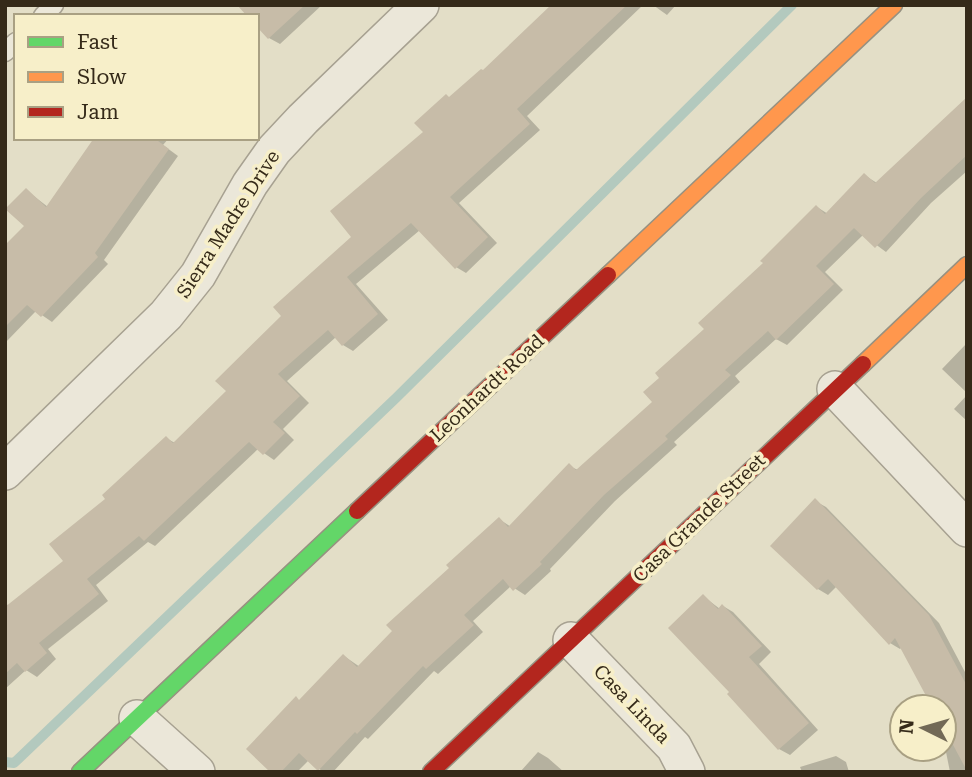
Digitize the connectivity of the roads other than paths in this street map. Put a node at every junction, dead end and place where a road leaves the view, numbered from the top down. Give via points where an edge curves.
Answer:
1 (421, 5) edge
2 (894, 5) edge
3 (967, 265) edge
4 (835, 389) junction
5 (5, 472) edge
6 (967, 529) edge
7 (571, 640) junction
8 (137, 718) junction
9 (80, 772) edge
10 (197, 772) edge
11 (431, 772) edge
12 (687, 772) edge

1 - 5 street, Sierra Madre Drive via 274,150 198,275 166,316
2 - 8 street, Leonhardt Road
3 - 4 street, Casa Grande Street
4 - 6 street
4 - 7 street, Casa Grande Street
7 - 11 street, Casa Grande Street
7 - 12 street, Casa Linda via 674,747
8 - 9 street, Leonhardt Road
8 - 10 street

